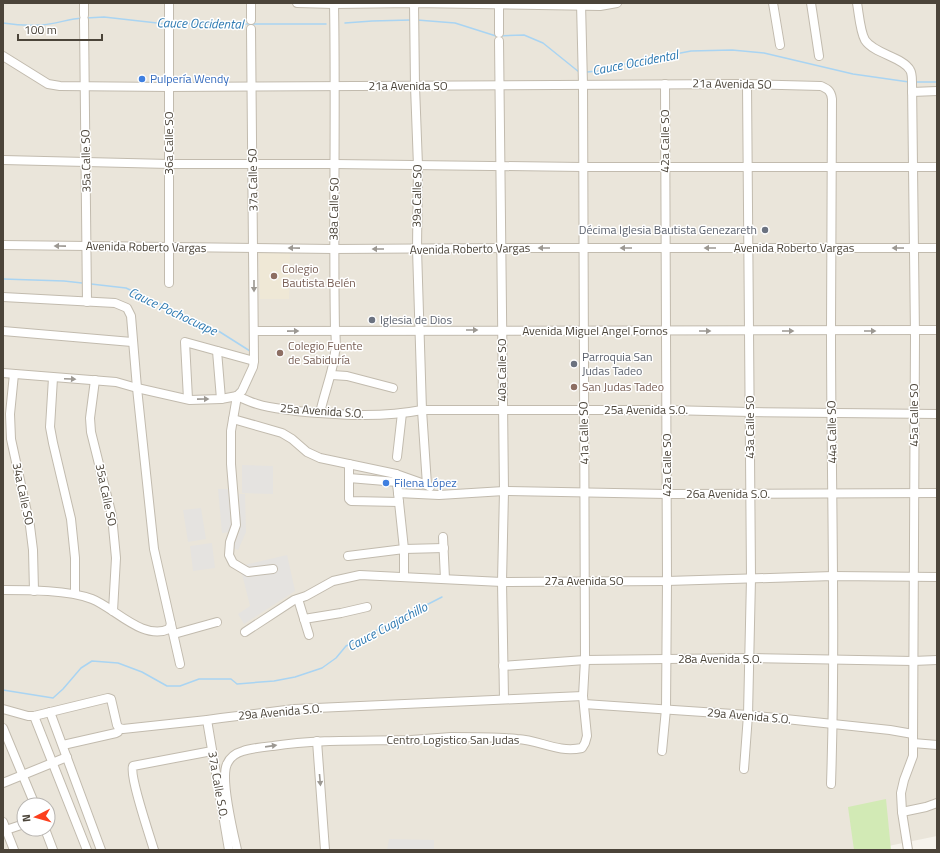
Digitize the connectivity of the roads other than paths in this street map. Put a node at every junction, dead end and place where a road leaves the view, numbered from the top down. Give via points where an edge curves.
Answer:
1 (84, 3) edge
2 (169, 3) edge
3 (251, 3) edge
4 (297, 3) edge
5 (414, 3) edge
6 (617, 3) edge
7 (773, 3) edge
8 (811, 3) edge
9 (857, 3) edge
10 (334, 4) edge
11 (499, 4) edge
12 (581, 5) edge
13 (780, 45) dead end
14 (3, 56) edge
15 (819, 56) dead end
16 (582, 76) junction
17 (665, 84) junction
18 (748, 84) junction
19 (500, 85) junction
20 (85, 86) junction
21 (251, 86) junction
22 (335, 86) junction
23 (415, 86) junction
24 (821, 86) joint
25 (169, 87) junction
26 (937, 91) edge
27 (912, 92) junction
28 (3, 160) edge
29 (86, 163) junction
30 (169, 164) junction
31 (252, 164) junction
32 (335, 164) junction
33 (418, 166) junction
34 (501, 166) junction
35 (582, 167) junction
36 (665, 167) junction
37 (748, 167) junction
38 (832, 167) junction
39 (913, 167) junction
40 (937, 168) edge
41 (3, 245) edge
42 (86, 246) junction
43 (831, 247) junction
44 (169, 248) junction
45 (254, 248) junction
46 (501, 248) junction
47 (583, 248) junction
48 (665, 248) junction
49 (748, 248) junction
50 (914, 248) junction
51 (937, 248) edge
52 (417, 249) junction
53 (334, 250) junction
54 (169, 284) dead end
55 (3, 297) edge
56 (87, 302) junction
57 (335, 330) junction
58 (419, 330) junction
59 (914, 330) junction
60 (937, 330) edge
61 (3, 331) edge
62 (254, 331) junction
63 (502, 331) junction
64 (583, 331) junction
65 (666, 331) junction
66 (750, 331) junction
67 (831, 331) junction
68 (132, 342) junction
69 (217, 351) junction
70 (254, 361) junction
71 (3, 373) edge
72 (14, 374) junction
73 (332, 375) junction
74 (53, 378) junction
75 (95, 380) junction
76 (137, 388) junction
77 (393, 388) dead end
78 (237, 396) junction
79 (188, 399) junction
80 (221, 399) junction
81 (422, 410) junction
82 (503, 410) junction
83 (584, 410) junction
84 (667, 410) junction
85 (750, 412) junction
86 (832, 412) junction
87 (320, 413) junction
88 (402, 413) junction
89 (915, 414) junction
90 (937, 414) edge
91 (233, 419) junction
92 (397, 457) dead end
93 (349, 464) junction
94 (349, 478) junction
95 (396, 478) junction
96 (427, 485) junction
97 (504, 491) junction
98 (584, 492) junction
99 (398, 493) junction
100 (833, 493) junction
101 (913, 493) junction
102 (937, 493) edge
103 (667, 494) junction
104 (751, 494) junction
105 (439, 495) junction
106 (400, 502) junction
107 (443, 537) dead end
108 (444, 548) junction
109 (404, 549) junction
110 (348, 556) dead end
111 (273, 569) dead end
112 (833, 576) junction
113 (937, 577) edge
114 (404, 578) junction
115 (751, 578) junction
116 (914, 578) junction
117 (445, 579) junction
118 (667, 581) junction
119 (502, 582) junction
120 (584, 582) junction
121 (3, 590) edge
122 (34, 591) junction
123 (75, 594) junction
124 (298, 599) junction
125 (367, 607) dead end
126 (113, 611) junction
127 (304, 619) junction
128 (217, 622) dead end
129 (171, 624) junction
130 (245, 632) dead end
131 (174, 634) junction
132 (309, 635) dead end
133 (749, 658) junction
134 (666, 659) junction
135 (585, 660) junction
136 (832, 660) junction
137 (937, 660) edge
138 (913, 661) junction
139 (180, 664) dead end
140 (503, 666) junction
141 (504, 699) junction
142 (584, 700) junction
143 (3, 709) edge
144 (666, 709) junction
145 (50, 712) junction
146 (748, 715) junction
147 (34, 716) junction
148 (207, 720) junction
149 (833, 724) junction
150 (3, 728) edge
151 (119, 728) junction
152 (913, 734) junction
153 (317, 741) junction
154 (585, 743) joint
155 (913, 744) junction
156 (63, 745) junction
157 (937, 745) edge
158 (212, 751) junction
159 (662, 751) dead end
160 (67, 757) junction
161 (53, 763) junction
162 (744, 769) dead end
163 (23, 775) junction
164 (3, 783) edge
165 (831, 784) dead end
166 (32, 797) edge
167 (937, 803) edge
168 (902, 812) junction
169 (16, 824) edge
170 (4, 825) edge
171 (48, 837) edge
172 (100, 847) edge
173 (14, 850) edge
174 (53, 850) edge
175 (86, 850) edge
176 (154, 850) edge
177 (229, 850) edge
178 (237, 850) edge
179 (325, 850) edge
180 (908, 850) edge

1 - 20 street, 35a Calle SO
2 - 25 street, 36a Calle SO
3 - 21 street, 37a Calle SO
4 - 10 street
5 - 10 street
5 - 11 street
5 - 23 street, 39a Calle SO
6 - 12 street via 600,6
7 - 13 street
8 - 15 street
9 - 27 street, 45a Calle SO via 865,40 910,70
10 - 22 street, 38a Calle SO
11 - 12 street
11 - 19 street, 40a Calle SO
12 - 16 street, 41a Calle SO
14 - 20 street, 21a Avenida SO via 48,84
16 - 17 street, 21a Avenida SO
16 - 19 street, 21a Avenida SO
16 - 35 street, 41a Calle SO
17 - 18 street, 21a Avenida SO
17 - 36 street, 42a Calle SO
18 - 24 street, 21a Avenida SO
18 - 37 street, 43a Calle SO
19 - 23 street, 21a Avenida SO
19 - 34 street, 40a Calle SO
20 - 25 street, 21a Avenida SO
20 - 29 street, 35a Calle SO
21 - 22 street, 21a Avenida SO
21 - 25 street, 21a Avenida SO
21 - 31 street, 37a Calle SO
22 - 23 street, 21a Avenida SO
22 - 32 street, 38a Calle SO
23 - 33 street, 39a Calle SO
24 - 38 street, 44a Calle SO via 831,92
25 - 30 street, 36a Calle SO
26 - 27 street
27 - 39 street, 45a Calle SO
28 - 29 street
29 - 30 street
29 - 42 street, 35a Calle SO
30 - 31 street
30 - 44 street, 36a Calle SO
31 - 32 street
31 - 45 street, 37a Calle SO
32 - 33 street
32 - 53 street, 38a Calle SO
33 - 34 street
33 - 52 street, 39a Calle SO
34 - 35 street
34 - 46 street, 40a Calle SO
35 - 36 street
35 - 47 street, 41a Calle SO
36 - 37 street
36 - 48 street, 42a Calle SO
37 - 38 street
37 - 49 street, 43a Calle SO
38 - 39 street
38 - 43 street, 44a Calle SO
39 - 40 street
39 - 50 street, 45a Calle SO
42 -> 41 street, Avenida Roberto Vargas
42 - 44 street, Avenida Roberto Vargas
42 - 56 street, 35a Calle SO
43 - 49 street, Avenida Roberto Vargas
50 -> 43 street, Avenida Roberto Vargas
43 - 67 street, 44a Calle SO
44 - 45 street, Avenida Roberto Vargas
44 - 54 street, 36a Calle SO
53 -> 45 street, Avenida Roberto Vargas
45 -> 62 street, 37a Calle SO
47 -> 46 street, Avenida Roberto Vargas
46 - 52 street, Avenida Roberto Vargas
46 - 63 street, 40a Calle SO
48 -> 47 street, Avenida Roberto Vargas
47 - 64 street, 41a Calle SO
49 -> 48 street, Avenida Roberto Vargas
48 - 65 street, 42a Calle SO
49 - 66 street, 43a Calle SO
50 - 51 street, Avenida Roberto Vargas
50 - 59 street, 45a Calle SO
52 -> 53 street, Avenida Roberto Vargas
52 - 58 street, 39a Calle SO
53 - 57 street, 38a Calle SO
55 - 56 street
56 - 68 street via 115,304 127,308 131,316
57 - 58 street, Avenida Miguel Angel Fornos
62 -> 57 street, Avenida Miguel Angel Fornos
57 - 73 street, 38a Calle SO via 337,343
58 -> 63 street, Avenida Miguel Angel Fornos
58 - 81 street, 39a Calle SO
59 - 60 street, Avenida Miguel Angel Fornos
67 -> 59 street, Avenida Miguel Angel Fornos
59 - 89 street, 45a Calle SO
61 - 68 street
62 - 70 street
63 - 64 street, Avenida Miguel Angel Fornos
63 - 82 street, 40a Calle SO
64 - 65 street, Avenida Miguel Angel Fornos
64 - 83 street, 41a Calle SO
65 -> 66 street, Avenida Miguel Angel Fornos
65 - 84 street, 42a Calle SO
66 -> 67 street, Avenida Miguel Angel Fornos
66 - 85 street, 43a Calle SO
67 - 86 street, 44a Calle SO
68 - 76 street
69 - 70 street
69 - 79 street via 185,342
69 - 80 street
70 - 78 street via 242,391
71 - 72 street
72 - 74 street
72 - 122 street, 34a Calle SO via 10,414 11,439 30,526
73 - 77 street via 347,376
73 - 87 street, 38a Calle SO
74 -> 75 street
74 - 123 street via 50,427 72,519
75 - 76 street
75 - 126 street, 35a Calle SO via 90,418 91,432 112,516 116,558
76 - 79 street
76 - 129 street via 154,549
78 - 80 street
78 - 87 street, 25a Avenida S.O. via 278,409
78 - 91 street
79 -> 80 street
81 - 82 street, 25a Avenida S.O.
81 - 88 street, 25a Avenida S.O.
81 - 96 street, 39a Calle SO
82 - 83 street, 25a Avenida S.O.
82 - 97 street, 40a Calle SO
83 - 84 street, 25a Avenida S.O.
83 - 98 street, 41a Calle SO
84 - 85 street, 25a Avenida S.O.
84 - 103 street, 42a Calle SO
85 - 86 street, 25a Avenida S.O.
85 - 104 street, 43a Calle SO
86 - 89 street, 25a Avenida S.O.
86 - 100 street, 44a Calle SO
87 - 88 street, 25a Avenida S.O.
88 - 92 street
89 - 90 street, 25a Avenida S.O.
89 - 101 street, 45a Calle SO
91 - 93 street via 282,433 306,452 320,458
91 - 111 street via 231,464 236,525 229,555 233,563 248,572
93 - 94 street
93 - 95 street
94 - 95 street
94 - 106 street via 351,501
95 - 96 street
95 - 99 street
96 - 105 street
97 - 98 street, 26a Avenida S.O.
97 - 105 street, 26a Avenida S.O.
97 - 119 street, 40a Calle SO
98 - 103 street, 26a Avenida S.O.
98 - 120 street, 41a Calle SO
99 - 105 street, 26a Avenida S.O.
99 - 106 street
100 - 101 street, 26a Avenida S.O.
100 - 104 street, 26a Avenida S.O.
100 - 112 street, 44a Calle SO
101 - 102 street, 26a Avenida S.O.
101 - 116 street, 45a Calle SO
103 - 104 street, 26a Avenida S.O.
103 - 118 street, 42a Calle SO
104 - 115 street, 43a Calle SO
106 - 109 street
107 - 108 street
108 - 109 street
108 - 117 street
109 - 110 street
109 - 114 street
112 - 115 street, 27a Avenida SO
112 - 116 street, 27a Avenida SO
112 - 136 street, 44a Calle SO
113 - 116 street, 27a Avenida SO
114 - 117 street, 27a Avenida SO
114 - 124 street, 27a Avenida SO via 360,575 333,581
115 - 118 street, 27a Avenida SO
115 - 133 street, 43a Calle SO
116 - 138 street, 45a Calle SO
117 - 119 street, 27a Avenida SO
118 - 120 street, 27a Avenida SO
118 - 134 street, 42a Calle SO
119 - 120 street, 27a Avenida SO
119 - 140 street, 40a Calle SO
120 - 135 street, 41a Calle SO
121 - 122 street
122 - 123 street
123 - 126 street
124 - 127 street
124 - 130 street, 27a Avenida SO
125 - 127 street via 342,614
126 - 129 street via 146,631 165,631
127 - 132 street
128 - 131 street
129 - 131 street
131 - 139 street
133 - 134 street, 28a Avenida S.O.
133 - 136 street, 28a Avenida S.O.
133 - 146 street, 43a Calle SO
134 - 135 street, 28a Avenida S.O.
134 - 144 street, 42a Calle SO
135 - 140 street, 28a Avenida S.O.
135 - 142 street, 41a Calle SO
136 - 138 street, 28a Avenida S.O.
136 - 149 street, 44a Calle SO
137 - 138 street, 28a Avenida S.O.
138 - 152 street, 45a Calle SO
140 - 141 street, 40a Calle SO
141 - 142 street, 29a Avenida S.O.
141 - 148 street, 29a Avenida S.O. via 294,709
142 - 144 street, 29a Avenida S.O.
142 - 154 street, 41a Calle SO
143 - 147 street
144 - 146 street, 29a Avenida S.O.
144 - 159 street, 42a Calle SO
145 - 147 street
145 - 151 street via 111,699
145 - 156 street
146 - 149 street, 29a Avenida S.O.
146 - 162 street, 43a Calle SO
147 - 161 street
148 - 151 street, 29a Avenida S.O.
148 - 158 street, 37a Calle S.O.
149 - 152 street, 29a Avenida S.O.
149 - 165 street, 44a Calle SO
150 - 163 street
151 - 156 street via 116,733
152 - 155 street, 45a Calle SO
153 - 154 street, Centro Logistico San Judas via 495,738 520,739 568,750 582,748
178 -> 153 street, Centro Logistico San Judas via 226,783 227,763 233,755 243,751
153 -> 179 street
155 - 157 street
155 - 168 street, 45a Calle SO via 913,756 901,793
156 - 160 street
158 - 176 street via 133,766 135,785
158 - 177 street, 37a Calle S.O.
160 - 161 street
160 - 172 street
161 - 163 street
161 - 175 street
163 - 164 street
163 - 166 street
167 - 168 street
168 - 180 street, 45a Calle SO
169 - 170 street
170 - 173 street
171 - 174 street
172 - 175 street

